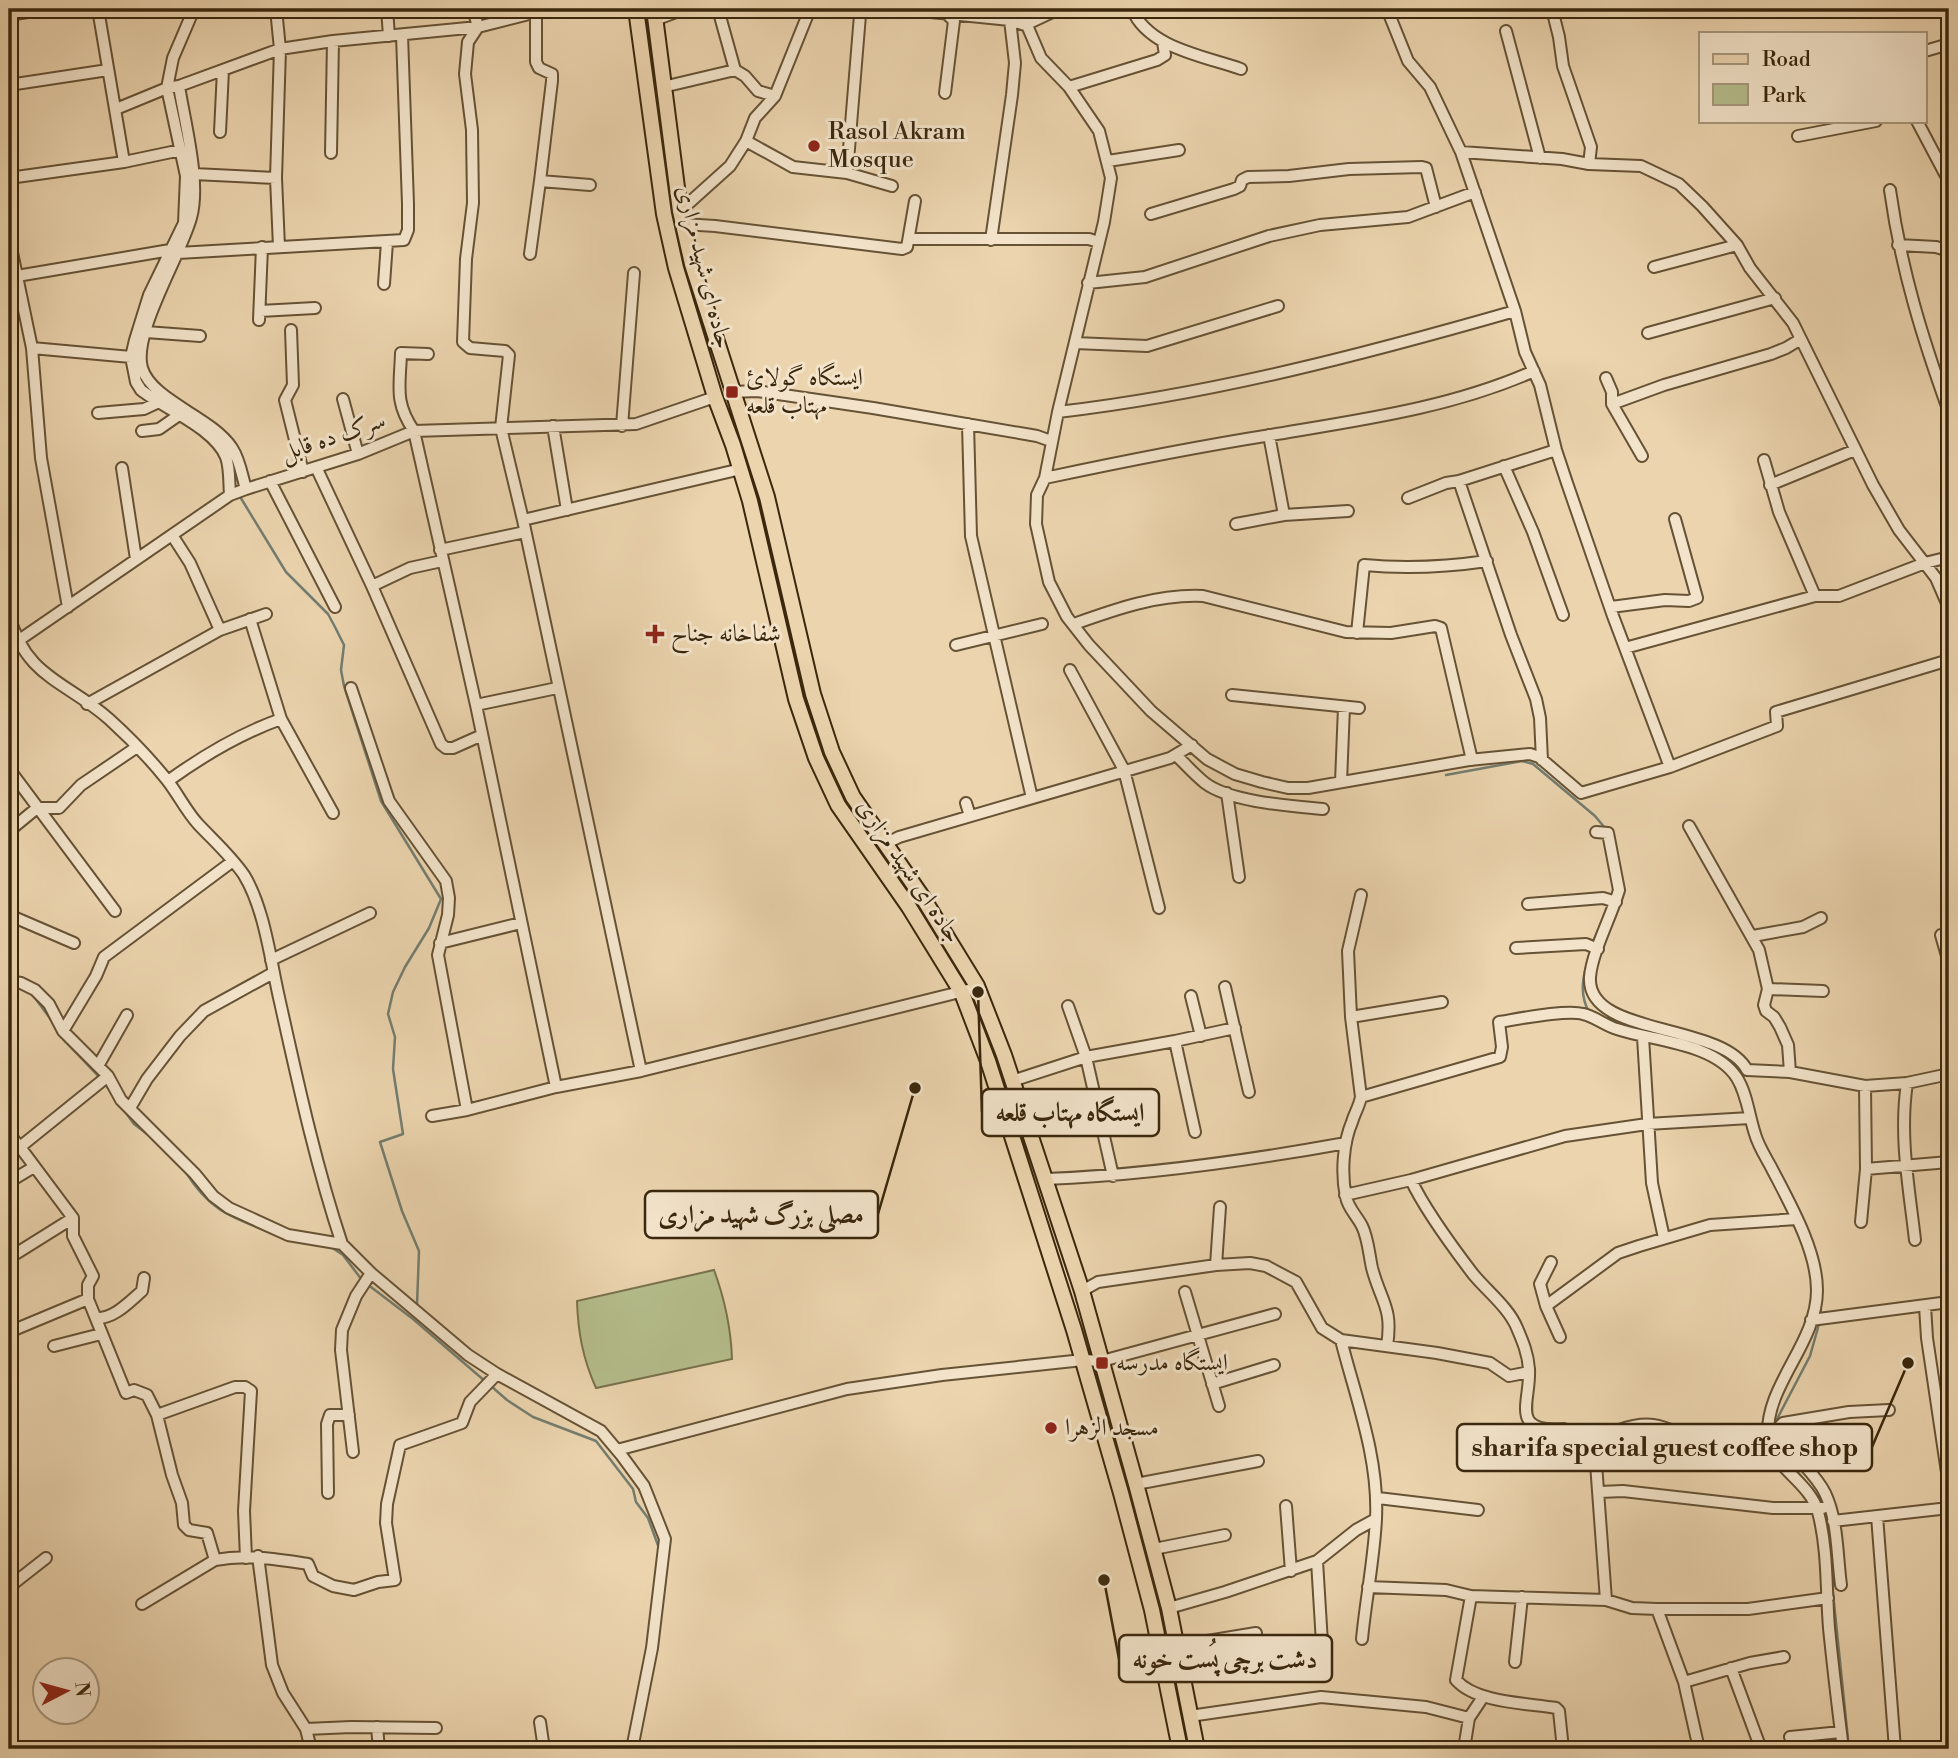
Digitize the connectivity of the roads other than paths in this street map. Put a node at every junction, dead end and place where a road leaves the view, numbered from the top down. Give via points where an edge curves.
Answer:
1 (46, 9) edge
2 (98, 9) edge
3 (194, 9) edge
4 (276, 9) edge
5 (387, 9) edge
6 (472, 9) edge
7 (549, 9) edge
8 (636, 9) edge
9 (684, 9) edge
10 (718, 9) edge
11 (810, 9) edge
12 (865, 9) edge
13 (901, 9) edge
14 (1020, 9) edge
15 (1059, 9) edge
16 (1132, 9) edge
17 (1387, 9) edge
18 (1552, 9) edge
19 (948, 12) edge
20 (536, 13) junction
21 (655, 14) edge
22 (9, 15) edge
23 (1016, 22) junction
24 (478, 27) junction
25 (1506, 32) dead end
26 (402, 35) junction
27 (389, 36) junction
28 (333, 41) junction
29 (1163, 42) junction
30 (1949, 44) edge
31 (280, 49) junction
32 (1926, 51) edge
33 (1241, 69) dead end
34 (108, 70) junction
35 (223, 70) junction
36 (735, 70) junction
37 (9, 85) edge
38 (179, 86) junction
39 (663, 86) junction
40 (1069, 87) junction
41 (167, 88) junction
42 (945, 93) dead end
43 (775, 96) junction
44 (116, 108) junction
45 (1870, 122) edge
46 (1918, 122) edge
47 (220, 132) dead end
48 (1798, 136) dead end
49 (746, 141) junction
50 (181, 150) junction
51 (1179, 150) dead end
52 (1461, 152) junction
53 (331, 153) dead end
54 (1540, 158) junction
55 (1108, 161) junction
56 (124, 162) junction
57 (1590, 164) junction
58 (847, 173) junction
59 (1949, 173) edge
60 (194, 174) junction
61 (276, 177) junction
62 (9, 178) edge
63 (540, 181) junction
64 (590, 185) dead end
65 (892, 186) dead end
66 (1890, 190) dead end
67 (1475, 192) junction
68 (915, 201) dead end
69 (1436, 207) junction
70 (1151, 214) dead end
71 (682, 217) junction
72 (9, 238) edge
73 (910, 239) junction
74 (991, 240) junction
75 (1094, 241) junction
76 (387, 242) junction
77 (1737, 245) junction
78 (1898, 245) junction
79 (262, 247) junction
80 (279, 247) junction
81 (174, 251) junction
82 (1949, 251) edge
83 (530, 254) dead end
84 (1654, 267) dead end
85 (634, 273) dead end
86 (17, 276) junction
87 (1088, 283) junction
88 (384, 284) dead end
89 (1775, 298) junction
90 (1278, 306) dead end
91 (315, 308) dead end
92 (1516, 311) junction
93 (291, 330) dead end
94 (146, 332) junction
95 (1648, 333) dead end
96 (200, 335) dead end
97 (1801, 339) junction
98 (1075, 343) junction
99 (32, 348) junction
100 (428, 354) dead end
101 (131, 357) junction
102 (1534, 371) junction
103 (1606, 378) dead end
104 (732, 392) junction
105 (715, 397) junction
106 (343, 399) dead end
107 (159, 402) junction
108 (1612, 404) junction
109 (1058, 412) junction
110 (1949, 412) edge
111 (98, 413) dead end
112 (179, 415) junction
113 (968, 424) junction
114 (553, 426) junction
115 (622, 426) junction
116 (501, 428) junction
117 (414, 430) junction
118 (142, 431) dead end
119 (1269, 435) junction
120 (1045, 438) junction
121 (1556, 450) junction
122 (1855, 450) junction
123 (358, 454) junction
124 (1642, 456) dead end
125 (1764, 460) dead end
126 (1504, 466) junction
127 (316, 467) junction
128 (122, 468) dead end
129 (741, 469) junction
130 (303, 472) junction
131 (1045, 478) junction
132 (270, 481) junction
133 (1459, 481) junction
134 (1770, 485) junction
135 (246, 489) junction
136 (230, 495) junction
137 (1408, 498) dead end
138 (567, 510) junction
139 (1348, 511) dead end
140 (1284, 515) junction
141 (1675, 519) dead end
142 (1236, 524) dead end
143 (524, 526) junction
144 (172, 535) junction
145 (441, 555) junction
146 (1949, 557) edge
147 (136, 559) junction
148 (1488, 561) junction
149 (1925, 563) junction
150 (779, 585) junction
151 (372, 586) junction
152 (1815, 596) junction
153 (68, 607) junction
154 (335, 607) dead end
155 (1611, 607) junction
156 (1949, 608) edge
157 (265, 614) dead end
158 (9, 615) edge
159 (1563, 615) dead end
160 (250, 619) junction
161 (1042, 624) dead end
162 (1074, 624) junction
163 (220, 630) junction
164 (1357, 633) junction
165 (993, 637) junction
166 (13, 644) edge
167 (956, 645) dead end
168 (1625, 648) junction
169 (1949, 660) edge
170 (1070, 670) dead end
171 (351, 688) dead end
172 (557, 688) junction
173 (1232, 695) dead end
174 (87, 704) junction
175 (476, 705) junction
176 (1344, 707) junction
177 (1359, 708) dead end
178 (281, 719) junction
179 (481, 736) junction
180 (137, 747) junction
181 (1190, 747) junction
182 (1177, 756) junction
183 (1472, 760) junction
184 (1542, 760) junction
185 (1670, 766) junction
186 (9, 769) edge
187 (1124, 770) junction
188 (168, 781) junction
189 (1341, 782) junction
190 (1227, 793) junction
191 (1032, 797) junction
192 (966, 803) dead end
193 (37, 808) junction
194 (1322, 810) dead end
195 (333, 813) dead end
196 (970, 816) junction
197 (1689, 826) dead end
198 (9, 831) edge
199 (1596, 832) dead end
200 (887, 843) junction
201 (233, 861) junction
202 (1239, 877) dead end
203 (1361, 895) dead end
204 (1616, 902) junction
205 (1528, 904) dead end
206 (1158, 908) dead end
207 (115, 911) dead end
208 (370, 913) dead end
209 (9, 915) edge
210 (1821, 918) dead end
211 (520, 923) junction
212 (1949, 934) edge
213 (1753, 936) junction
214 (74, 943) dead end
215 (440, 943) junction
216 (1516, 947) dead end
217 (1598, 949) junction
218 (271, 960) junction
219 (273, 974) junction
220 (9, 981) edge
221 (1949, 982) edge
222 (977, 986) junction
223 (1225, 987) dead end
224 (1768, 989) junction
225 (1823, 990) dead end
226 (962, 993) junction
227 (1191, 996) dead end
228 (1441, 1002) dead end
229 (1068, 1006) dead end
230 (1596, 1010) junction
231 (127, 1016) dead end
232 (1351, 1017) junction
233 (1235, 1028) junction
234 (63, 1031) junction
235 (1201, 1035) junction
236 (1643, 1037) junction
237 (1175, 1041) junction
238 (1086, 1057) junction
239 (98, 1066) junction
240 (641, 1071) junction
241 (1790, 1072) junction
242 (1949, 1074) edge
243 (108, 1076) junction
244 (1013, 1081) junction
245 (1907, 1083) junction
246 (1865, 1086) junction
247 (556, 1087) junction
248 (1250, 1092) dead end
249 (1360, 1097) junction
250 (130, 1108) junction
251 (467, 1110) junction
252 (432, 1116) dead end
253 (1750, 1118) junction
254 (1647, 1124) junction
255 (1195, 1132) dead end
256 (9, 1134) edge
257 (1346, 1143) junction
258 (20, 1147) junction
259 (1949, 1162) edge
260 (1905, 1166) junction
261 (34, 1167) junction
262 (1866, 1169) junction
263 (1113, 1176) junction
264 (1046, 1179) junction
265 (1411, 1180) junction
266 (9, 1182) edge
267 (1345, 1195) junction
268 (1220, 1207) dead end
269 (73, 1218) junction
270 (1797, 1219) junction
271 (1861, 1222) dead end
272 (1664, 1238) junction
273 (1915, 1240) dead end
274 (342, 1244) junction
275 (9, 1258) edge
276 (1550, 1262) dead end
277 (1216, 1265) junction
278 (371, 1273) junction
279 (144, 1278) dead end
280 (1082, 1291) junction
281 (1185, 1292) dead end
282 (88, 1299) junction
283 (1949, 1302) edge
284 (1546, 1306) junction
285 (1924, 1306) junction
286 (1275, 1314) dead end
287 (96, 1318) junction
288 (1811, 1320) junction
289 (9, 1332) edge
290 (101, 1334) junction
291 (1198, 1336) junction
292 (1560, 1337) dead end
293 (1341, 1340) junction
294 (54, 1346) dead end
295 (1387, 1346) junction
296 (1083, 1360) junction
297 (1102, 1361) junction
298 (1274, 1365) dead end
299 (1529, 1373) junction
300 (497, 1374) junction
301 (1212, 1384) junction
302 (1219, 1406) dead end
303 (1889, 1410) dead end
304 (157, 1415) junction
305 (349, 1415) junction
306 (1564, 1429) dead end
307 (617, 1450) junction
308 (353, 1452) dead end
309 (1773, 1456) junction
310 (1258, 1461) dead end
311 (1136, 1484) junction
312 (1949, 1486) edge
313 (1600, 1492) junction
314 (328, 1493) dead end
315 (1378, 1498) junction
316 (1286, 1506) dead end
317 (1830, 1507) junction
318 (1949, 1508) edge
319 (1817, 1509) junction
320 (1478, 1510) dead end
321 (1877, 1516) junction
322 (1377, 1519) junction
323 (1833, 1521) junction
324 (1225, 1535) dead end
325 (1154, 1549) junction
326 (258, 1556) junction
327 (46, 1558) dead end
328 (246, 1558) junction
329 (215, 1560) junction
330 (1317, 1561) junction
331 (1291, 1571) junction
332 (1841, 1584) dead end
333 (9, 1587) edge
334 (1368, 1587) junction
335 (1471, 1596) junction
336 (1521, 1597) junction
337 (1828, 1598) junction
338 (1606, 1600) junction
339 (142, 1604) dead end
340 (1169, 1608) junction
341 (1657, 1609) junction
342 (1256, 1633) dead end
343 (1362, 1639) dead end
344 (1322, 1643) dead end
345 (1177, 1646) junction
346 (1784, 1657) dead end
347 (1515, 1662) dead end
348 (1731, 1668) junction
349 (1684, 1682) junction
350 (1483, 1697) junction
351 (1190, 1716) junction
352 (1469, 1718) junction
353 (540, 1722) dead end
354 (377, 1727) junction
355 (436, 1728) dead end
356 (306, 1729) junction
357 (1841, 1732) junction
358 (1790, 1737) dead end
359 (311, 1749) edge
360 (379, 1749) edge
361 (544, 1749) edge
362 (632, 1749) edge
363 (1180, 1749) edge
364 (1197, 1749) edge
365 (1464, 1749) edge
366 (1563, 1749) edge
367 (1699, 1749) edge
368 (1761, 1749) edge
369 (1843, 1749) edge
370 (1895, 1749) edge

1 - 22 street
2 - 34 street
3 - 41 street via 173,58
4 - 31 street
5 - 27 street
6 - 24 street
7 - 20 street
8 - 105 main road, جاده ای شهید مزاری via 664,214
9 - 21 street
10 - 36 street
11 - 43 street
12 - 58 street via 860,15
13 - 19 street
14 - 23 street
15 - 23 street
16 - 29 street via 1137,22
17 - 52 street via 1408,61 1430,87
18 - 57 street via 1563,66 1591,147
19 - 23 street
19 - 42 street via 954,20
20 - 24 street
20 - 63 street via 536,62 552,74
21 - 39 main road, جاده ای شهید مزاری
23 - 40 street
23 - 74 street via 1012,95
24 - 26 street
24 - 116 street via 468,42 465,74 472,130 473,203 463,342 470,348 508,352
25 - 54 street
26 - 27 street
26 - 76 street via 408,230 404,240
27 - 28 street
28 - 31 street
28 - 53 street
29 - 33 street
29 - 40 street via 1165,55 1157,60
30 - 32 street
31 - 35 street
31 - 61 street
34 - 37 street
34 - 44 street
35 - 38 street
35 - 47 street
36 - 39 street
36 - 43 street via 758,91
38 - 41 street
38 - 60 street
39 - 71 main road, جاده ای شهید مزاری
40 - 55 street via 1098,131
41 - 44 street
41 - 50 street
43 - 49 street via 755,118
44 - 56 street
45 - 48 street
46 - 59 street via 1945,174
49 - 58 street via 793,167
49 - 71 street via 730,166
50 - 56 street
50 - 81 street via 186,176 184,223
51 - 55 street
52 - 54 street
52 - 67 street
54 - 57 street
55 - 75 street via 1111,186
56 - 62 street
57 - 77 street via 1641,166 1679,184
58 - 65 street
60 - 61 street
60 - 81 street via 192,216
61 - 80 street
63 - 64 street
63 - 83 street
66 - 78 street
67 - 69 street
67 - 92 street
68 - 73 street
69 - 70 street via 1422,167 1248,177 1240,186
69 - 87 street via 1408,216 1277,234 1145,277
71 - 73 street via 715,226 902,249
71 - 104 main road, جاده ای شهید مزاری
72 - 86 street
73 - 74 street
74 - 75 street
75 - 87 street
76 - 80 street
76 - 88 street
77 - 84 street
77 - 89 street
78 - 82 street
78 - 110 street via 1922,337
79 - 80 street
79 - 81 street
79 - 91 street via 260,315
81 - 86 street
81 - 94 street
81 - 101 street via 143,310
85 - 115 street
86 - 99 street
87 - 98 street
89 - 95 street
89 - 97 street
90 - 98 street via 1147,346
92 - 102 street
92 - 109 street via 1280,374
93 - 130 street via 293,385 285,400
94 - 96 street
94 - 135 street via 141,357 149,382 223,438 236,455
97 - 108 street via 1771,354
97 - 122 street
98 - 109 street
99 - 101 street
99 - 153 street via 41,458
100 - 117 street via 401,353 399,399
101 - 107 street via 136,382
102 - 119 street via 1478,394 1360,421
102 - 121 street
103 - 108 street
104 - 113 street via 757,391
104 - 150 main road, جاده ای شهید مزاری via 767,497
105 - 115 street, سرک ده قابل
105 - 129 main road, جاده ای شهید مزاری
106 - 123 street
107 - 111 street via 144,409
107 - 112 street
108 - 124 street
109 - 120 street
112 - 118 street via 159,429
112 - 136 street via 206,433 226,456
113 - 120 street
113 - 165 street via 971,536
114 - 115 street, سرک ده قابل
114 - 116 street, سرک ده قابل
114 - 138 street
116 - 117 street, سرک ده قابل
116 - 143 street
117 - 123 street, سرک ده قابل
117 - 145 street
119 - 131 street
119 - 140 street
120 - 131 street
121 - 126 street
121 - 155 street
122 - 134 street
122 - 149 street via 1899,530
123 - 127 street, سرک ده قابل
125 - 134 street
126 - 133 street
126 - 159 street
127 - 130 street, سرک ده قابل
127 - 151 street
128 - 147 street
129 - 138 street
129 - 150 main road, جاده ای شهید مزاری
130 - 132 street, سرک ده قابل
131 - 162 street via 1037,495 1036,524 1049,582
132 - 135 street, سرک ده قابل
132 - 154 street
133 - 137 street
133 - 148 street
134 - 152 street
135 - 136 street, سرک ده قابل
136 - 144 street, سرک ده قابل
138 - 143 street
139 - 140 street
140 - 142 street
141 - 155 street via 1697,598
143 - 145 street
143 - 172 street
144 - 147 street, سرک ده قابل
144 - 163 street
145 - 151 street
145 - 175 street
146 - 149 street
147 - 153 street, سرک ده قابل
148 - 164 street via 1395,569 1364,565
148 - 184 street via 1536,699
149 - 152 street via 1839,596
149 - 156 street
150 - 200 main road, جاده ای شهید مزاری via 832,752 853,797
150 - 226 main road, جاده ای شهید مزاری via 796,699 816,758 838,805
151 - 179 street via 441,744 453,748
152 - 168 street
153 - 166 street, سرک ده قابل
155 - 168 street
157 - 160 street
158 - 166 street
160 - 163 street
160 - 178 street
161 - 165 street
162 - 164 street via 1131,604 1183,595
162 - 181 street via 1151,711
163 - 174 street
164 - 183 street via 1441,628
165 - 167 street
165 - 191 street
166 - 174 street
168 - 185 street
169 - 185 street via 1776,712 1777,726
170 - 187 street
171 - 215 street via 389,801 446,881 448,915
172 - 175 street
172 - 240 street
173 - 176 street
174 - 180 street
175 - 179 street
176 - 177 street
176 - 189 street
178 - 188 street via 247,731
178 - 195 street
179 - 211 street
180 - 188 street
180 - 193 street via 81,786 59,808
181 - 182 street
181 - 189 street via 1235,774 1262,782 1288,788
182 - 187 street
182 - 190 street via 1207,784
183 - 184 street via 1530,754
183 - 189 street
184 - 185 street via 1581,793
186 - 193 street
187 - 191 street
187 - 206 street
188 - 201 street via 197,823
190 - 194 street
190 - 202 street
191 - 196 street
192 - 196 street
193 - 198 street
193 - 207 street
196 - 200 street
197 - 213 street
199 - 204 street via 1608,833 1619,878
200 - 222 main road, جاده ای شهید مزاری
201 - 218 street via 257,906
201 - 234 street via 104,957
203 - 232 street via 1348,951
204 - 205 street via 1603,898
204 - 217 street
208 - 218 street
209 - 214 street
210 - 213 street via 1803,927
211 - 215 street
211 - 247 street
212 - 221 street via 1941,935
213 - 224 street
215 - 251 street via 438,955
216 - 217 street via 1586,944
217 - 230 street via 1590,978
218 - 219 street
219 - 250 street via 204,1011 180,1036
219 - 274 street
220 - 234 street via 35,990 49,1004
222 - 226 street
222 - 244 main road, جاده ای شهید مزاری
223 - 233 street
224 - 225 street
224 - 241 street via 1764,1005 1788,1045
226 - 240 street
226 - 296 main road, جاده ای شهید مزاری
227 - 235 street
228 - 232 street
229 - 238 street
230 - 236 street via 1599,1023
230 - 241 street via 1696,1037 1741,1058 1747,1070
230 - 249 street via 1499,1022 1500,1057
231 - 239 street
232 - 249 street
233 - 235 street
233 - 248 street
234 - 239 street
235 - 237 street
236 - 253 street via 1706,1053 1724,1065 1737,1078
236 - 254 street
237 - 238 street
237 - 255 street
238 - 244 street
238 - 263 street
239 - 243 street
240 - 247 street
241 - 246 street
242 - 245 street
243 - 250 street
243 - 258 street
244 - 264 main road, جاده ای شهید مزاری
245 - 246 street
245 - 260 street
246 - 262 street
247 - 251 street
249 - 257 street
250 - 274 street via 229,1208 288,1235
251 - 252 street
253 - 254 street
253 - 270 street
254 - 265 street via 1565,1136
254 - 272 street via 1652,1183
256 - 258 street
257 - 263 street
257 - 267 street
258 - 261 street
259 - 260 street
260 - 262 street
260 - 273 street
261 - 266 street
261 - 269 street
262 - 271 street
263 - 264 street
264 - 280 main road, جاده ای شهید مزاری
265 - 267 street
265 - 299 street via 1473,1273 1515,1323 1528,1354
267 - 295 street via 1363,1228 1388,1311
268 - 277 street
269 - 275 street
269 - 282 street via 73,1236 93,1276
270 - 272 street via 1710,1225
270 - 288 street via 1817,1291
272 - 284 street via 1618,1253
274 - 278 street
276 - 284 street via 1540,1284
277 - 280 street via 1098,1282
277 - 293 street via 1266,1266 1296,1282 1322,1328
278 - 300 street
278 - 305 street via 342,1330
279 - 287 street via 142,1291 127,1304 109,1316
280 - 297 main road, جاده ای شهید مزاری
281 - 291 street
282 - 287 street
282 - 289 street
283 - 285 street
284 - 292 street
285 - 288 street
285 - 312 street
286 - 291 street
287 - 290 street
288 - 309 street via 1767,1422
290 - 294 street
290 - 304 street via 126,1393 134,1390 147,1395
291 - 297 street
291 - 301 street
293 - 295 street
293 - 315 street via 1370,1446
295 - 299 street via 1490,1363 1509,1376
296 - 297 street
296 - 307 street via 847,1389
296 - 363 main road, جاده ای شهید مزاری via 1150,1599
297 - 311 main road, جاده ای شهید مزاری
298 - 301 street
299 - 306 street via 1527,1416 1538,1429
300 - 307 street via 601,1431
300 - 326 street via 470,1402 463,1423 400,1445 386,1523 395,1580 345,1589 313,1576 308,1564
301 - 302 street
303 - 317 street via 1781,1423 1783,1440 1817,1480
304 - 328 street via 235,1387 251,1391
304 - 329 street via 184,1525 207,1534
305 - 308 street
305 - 314 street via 330,1415 327,1424
307 - 362 street via 644,1486 665,1539 652,1648
309 - 313 street via 1707,1444 1664,1426 1632,1425 1598,1442
309 - 319 street via 1802,1485
310 - 311 street
311 - 325 main road, جاده ای شهید مزاری
313 - 319 street
313 - 338 street
315 - 320 street
315 - 322 street
316 - 331 street
317 - 319 street
317 - 323 street
318 - 321 street
319 - 337 street
321 - 323 street
321 - 370 street
322 - 330 street
322 - 334 street
323 - 332 street
324 - 325 street
325 - 340 main road, جاده ای شهید مزاری
326 - 328 street
326 - 356 street via 272,1665
327 - 333 street
328 - 329 street
329 - 339 street
330 - 331 street
330 - 344 street
331 - 340 street
334 - 335 street via 1446,1590
334 - 343 street
335 - 336 street
335 - 350 street via 1456,1680
336 - 338 street
336 - 347 street
337 - 341 street via 1748,1609
337 - 357 street
338 - 341 street
340 - 345 main road, جاده ای شهید مزاری
341 - 349 street
342 - 345 street
345 - 351 main road, جاده ای شهید مزاری
346 - 348 street
348 - 349 street
348 - 368 street
349 - 367 street
350 - 352 street
350 - 366 street via 1556,1707
351 - 352 street via 1321,1697 1426,1707
351 - 364 main road, جاده ای شهید مزاری
352 - 365 street
353 - 361 street
354 - 355 street
354 - 356 street
354 - 360 street
356 - 359 street
357 - 358 street
357 - 369 street

